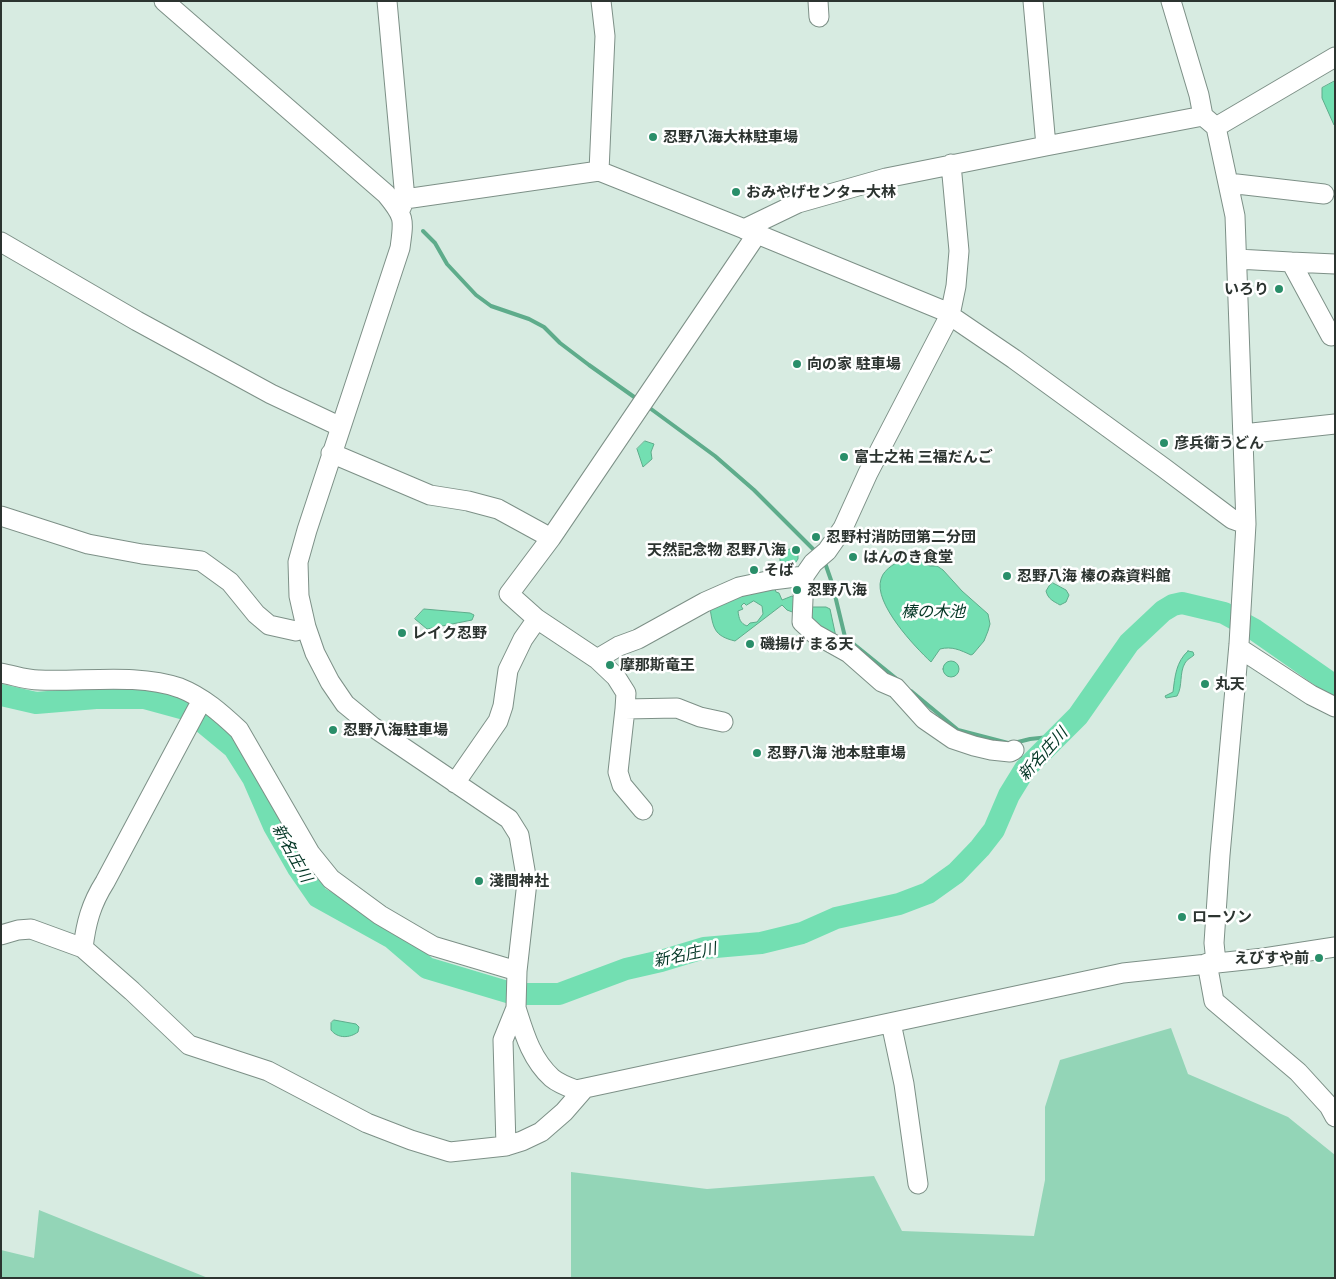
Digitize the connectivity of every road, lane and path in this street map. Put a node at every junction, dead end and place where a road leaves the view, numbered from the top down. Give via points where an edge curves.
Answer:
1 (387, 1) edge
2 (602, 1) edge
3 (1033, 1) edge
4 (1171, 1) edge
5 (169, 3) edge
6 (1335, 57) edge
7 (1209, 122) junction
8 (1046, 146) junction
9 (952, 164) junction
10 (599, 172) junction
11 (1228, 183) junction
12 (1324, 194) dead end
13 (403, 205) junction
14 (750, 231) junction
15 (1, 242) edge
16 (1237, 259) junction
17 (1291, 262) junction
18 (1335, 264) edge
19 (950, 315) junction
20 (1331, 336) dead end
21 (1335, 424) edge
22 (341, 426) junction
23 (1243, 434) junction
24 (331, 453) junction
25 (1, 516) edge
26 (1246, 524) junction
27 (551, 538) junction
28 (804, 576) junction
29 (537, 618) junction
30 (306, 628) junction
31 (1239, 646) junction
32 (597, 659) junction
33 (1, 672) edge
34 (201, 702) junction
35 (1335, 707) edge
36 (626, 710) junction
37 (723, 722) dead end
38 (1014, 750) dead end
39 (455, 783) junction
40 (643, 810) dead end
41 (1, 935) edge
42 (1335, 947) edge
43 (83, 948) junction
44 (1212, 963) junction
45 (517, 971) junction
46 (516, 1008) junction
47 (891, 1023) junction
48 (584, 1089) junction
49 (1335, 1117) edge
50 (506, 1146) junction
51 (918, 1184) dead end

1 - 13 street
2 - 10 street via 605,36
3 - 8 street
4 - 7 street
5 - 13 street via 386,194
6 - 7 street
7 - 8 street
7 - 11 street
8 - 9 street
9 - 14 street via 886,178 798,203
9 - 19 street via 959,251
10 - 13 street
10 - 14 street
11 - 12 street
11 - 16 street via 1235,216
13 - 22 street via 400,248
14 - 19 street
14 - 27 street
15 - 22 street via 254,385
16 - 17 street
16 - 23 street
17 - 18 street
17 - 20 street
19 - 26 street via 1232,519
19 - 28 street via 843,528
21 - 23 street
22 - 24 street
23 - 26 street
24 - 27 street via 430,495 498,509
24 - 30 street via 298,562 299,596
25 - 30 street via 88,544 201,561 230,582 269,625 296,630
26 - 31 street
27 - 29 street via 509,594
28 - 32 street via 739,587
28 - 38 street via 802,622 815,634 849,653 882,682 896,688 924,719 953,739 991,750
29 - 32 street
29 - 39 street via 508,670 498,721
30 - 39 street via 315,653 345,704 372,727
31 - 35 street via 1311,695
31 - 44 street
32 - 36 street via 616,677 626,693
33 - 34 street via 36,680 148,682 180,688
34 - 43 street via 94,899 86,923
34 - 45 street via 223,715 239,730 310,853 331,879 380,914 434,946
36 - 37 street via 678,708
36 - 40 street via 618,772 622,785
39 - 45 street via 509,818 520,835 527,882
41 - 43 street via 31,929
42 - 44 street
43 - 50 street via 189,1045 268,1071 367,1123 411,1140 450,1152
44 - 47 street via 1123,973
44 - 49 street via 1214,1001 1298,1072
45 - 46 street
46 - 48 street via 529,1047 538,1062 553,1079 576,1090
46 - 50 street via 503,1040
47 - 48 street
47 - 51 street via 904,1084
48 - 50 street via 541,1132

